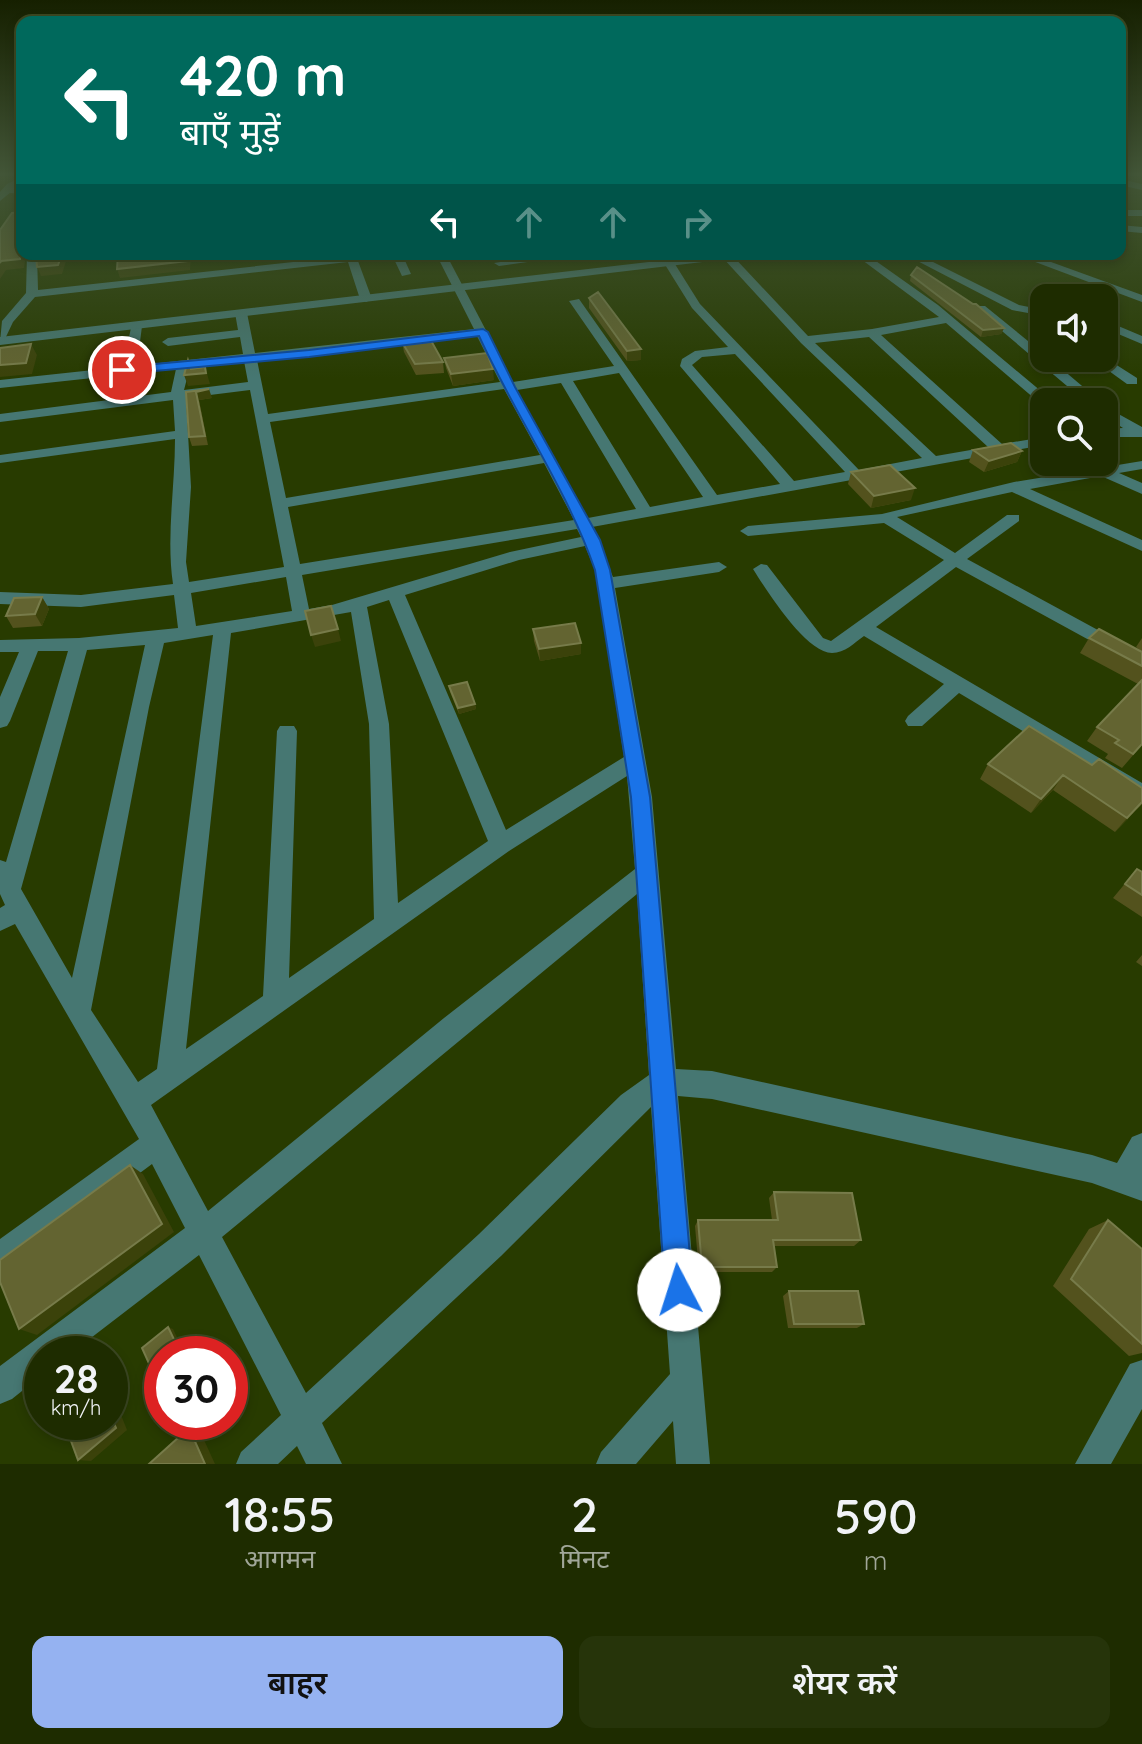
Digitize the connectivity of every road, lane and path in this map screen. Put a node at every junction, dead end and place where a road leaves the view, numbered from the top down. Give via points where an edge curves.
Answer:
1 (32, 260) edge
2 (240, 260) edge
3 (332, 260) edge
4 (348, 260) edge
5 (399, 260) edge
6 (445, 260) edge
7 (526, 260) edge
8 (657, 260) edge
9 (695, 260) edge
10 (731, 260) edge
11 (867, 260) edge
12 (920, 260) edge
13 (1035, 260) edge
14 (499, 263) dead end
15 (663, 264) junction
16 (242, 272) junction
17 (406, 274) dead end
18 (459, 287) junction
19 (32, 294) junction
20 (366, 299) junction
21 (1142, 299) edge
22 (575, 301) dead end
23 (981, 308) edge
24 (1029, 312) edge
25 (241, 313) junction
26 (948, 319) junction
27 (136, 326) junction
28 (1118, 330) edge
29 (483, 332) junction
30 (245, 333) junction
31 (872, 333) junction
32 (0, 340) edge
33 (805, 340) junction
34 (1142, 340) edge
35 (134, 342) dead end
36 (168, 342) dead end
37 (738, 350) junction
38 (250, 358) junction
39 (184, 365) junction
40 (622, 369) junction
41 (1118, 372) edge
42 (565, 378) junction
43 (1132, 381) dead end
44 (0, 384) edge
45 (256, 385) junction
46 (508, 386) junction
47 (1030, 388) edge
48 (1077, 388) edge
49 (178, 394) junction
50 (0, 418) edge
51 (1118, 418) edge
52 (263, 419) junction
53 (1140, 431) edge
54 (1118, 432) edge
55 (180, 434) junction
56 (1030, 443) edge
57 (999, 449) junction
58 (549, 458) junction
59 (0, 459) edge
60 (931, 459) junction
61 (1142, 465) edge
62 (1118, 469) edge
63 (856, 475) junction
64 (1079, 476) edge
65 (1112, 476) edge
66 (789, 485) junction
67 (1014, 487) junction
68 (1142, 489) edge
69 (712, 499) junction
70 (280, 504) junction
71 (646, 513) junction
72 (887, 518) junction
73 (1013, 518) dead end
74 (748, 531) dead end
75 (588, 532) junction
76 (1142, 546) edge
77 (957, 562) junction
78 (719, 567) dead end
79 (761, 569) dead end
80 (293, 570) junction
81 (605, 584) junction
82 (182, 588) junction
83 (396, 595) junction
84 (0, 598) edge
85 (358, 605) junction
86 (302, 616) junction
87 (223, 627) junction
88 (866, 629) junction
89 (188, 633) junction
90 (156, 638) junction
91 (79, 644) junction
92 (31, 645) junction
93 (0, 646) edge
94 (1142, 662) edge
95 (958, 683) junction
96 (0, 721) edge
97 (915, 721) dead end
98 (287, 731) dead end
99 (636, 760) junction
100 (1138, 785) edge
101 (501, 844) junction
102 (648, 872) junction
103 (7, 897) edge
104 (386, 923) junction
105 (275, 1003) junction
106 (78, 1012) junction
107 (169, 1079) junction
108 (663, 1081) junction
109 (134, 1101) junction
110 (156, 1144) junction
111 (1142, 1147) edge
112 (1133, 1182) edge
113 (203, 1234) junction
114 (0, 1258) edge
115 (68, 1336) edge
116 (24, 1369) edge
117 (1142, 1376) edge
118 (686, 1380) junction
119 (0, 1387) edge
120 (301, 1419) junction
121 (253, 1464) edge
122 (325, 1464) edge
123 (613, 1464) edge
124 (693, 1464) edge
125 (1092, 1464) edge

1 - 19 street
2 - 16 street
3 - 16 street
4 - 20 street
5 - 17 street
6 - 18 street
7 - 14 street
8 - 15 street
9 - 15 street
10 - 33 street
11 - 26 street
12 - 24 street
13 - 21 street
15 - 18 street
15 - 37 street
16 - 19 street
18 - 20 street
18 - 29 street
19 - 32 street via 8,321
20 - 25 street
22 - 40 street
23 - 48 street
25 - 27 street
25 - 30 street
26 - 31 street
26 - 47 street
27 - 32 street
27 - 35 street
28 - 34 street
29 - 38 street
29 - 46 street
30 - 36 street
30 - 38 street
31 - 33 street
31 - 57 street
33 - 60 street
37 - 63 street
37 - 66 street via 692,356 686,366
38 - 39 street
38 - 45 street
39 - 44 street
39 - 49 street
40 - 42 street
40 - 69 street
41 - 43 street
42 - 46 street
42 - 71 street
45 - 49 street
45 - 52 street
46 - 52 street
46 - 58 street
49 - 50 street
49 - 55 street
51 - 53 street
52 - 70 street
53 - 54 street
55 - 59 street
55 - 82 street
56 - 57 street
57 - 60 street
58 - 70 street
58 - 75 street
60 - 63 street
61 - 62 street
63 - 66 street
64 - 67 street
65 - 68 street
66 - 69 street
67 - 72 street
67 - 76 street
69 - 71 street
70 - 80 street
71 - 75 street
72 - 74 street
72 - 77 street
73 - 77 street
75 - 80 street
75 - 81 street
75 - 83 street
77 - 88 street
77 - 94 street
78 - 81 street
79 - 88 street via 823,646 838,646
80 - 82 street
80 - 86 street
81 - 99 street
82 - 84 street via 81,601
82 - 89 street
83 - 85 street
83 - 101 street
85 - 86 street
85 - 104 street via 371,653 384,751
86 - 87 street
87 - 89 street
87 - 107 street
88 - 95 street
89 - 90 street
90 - 91 street
90 - 106 street
91 - 92 street
91 - 103 street
92 - 93 street
92 - 96 street
95 - 97 street
95 - 100 street
98 - 105 street
99 - 101 street
99 - 102 street
101 - 104 street
102 - 108 street
102 - 113 street
103 - 106 street
104 - 105 street
105 - 107 street
106 - 109 street
107 - 109 street
108 - 112 street via 712,1085
108 - 118 street
108 - 120 street via 637,1099 490,1245
109 - 110 street
110 - 113 street
110 - 114 street
111 - 112 street
113 - 115 street
113 - 120 street
116 - 119 street
117 - 125 street
118 - 123 street
118 - 124 street
120 - 121 street
120 - 122 street

